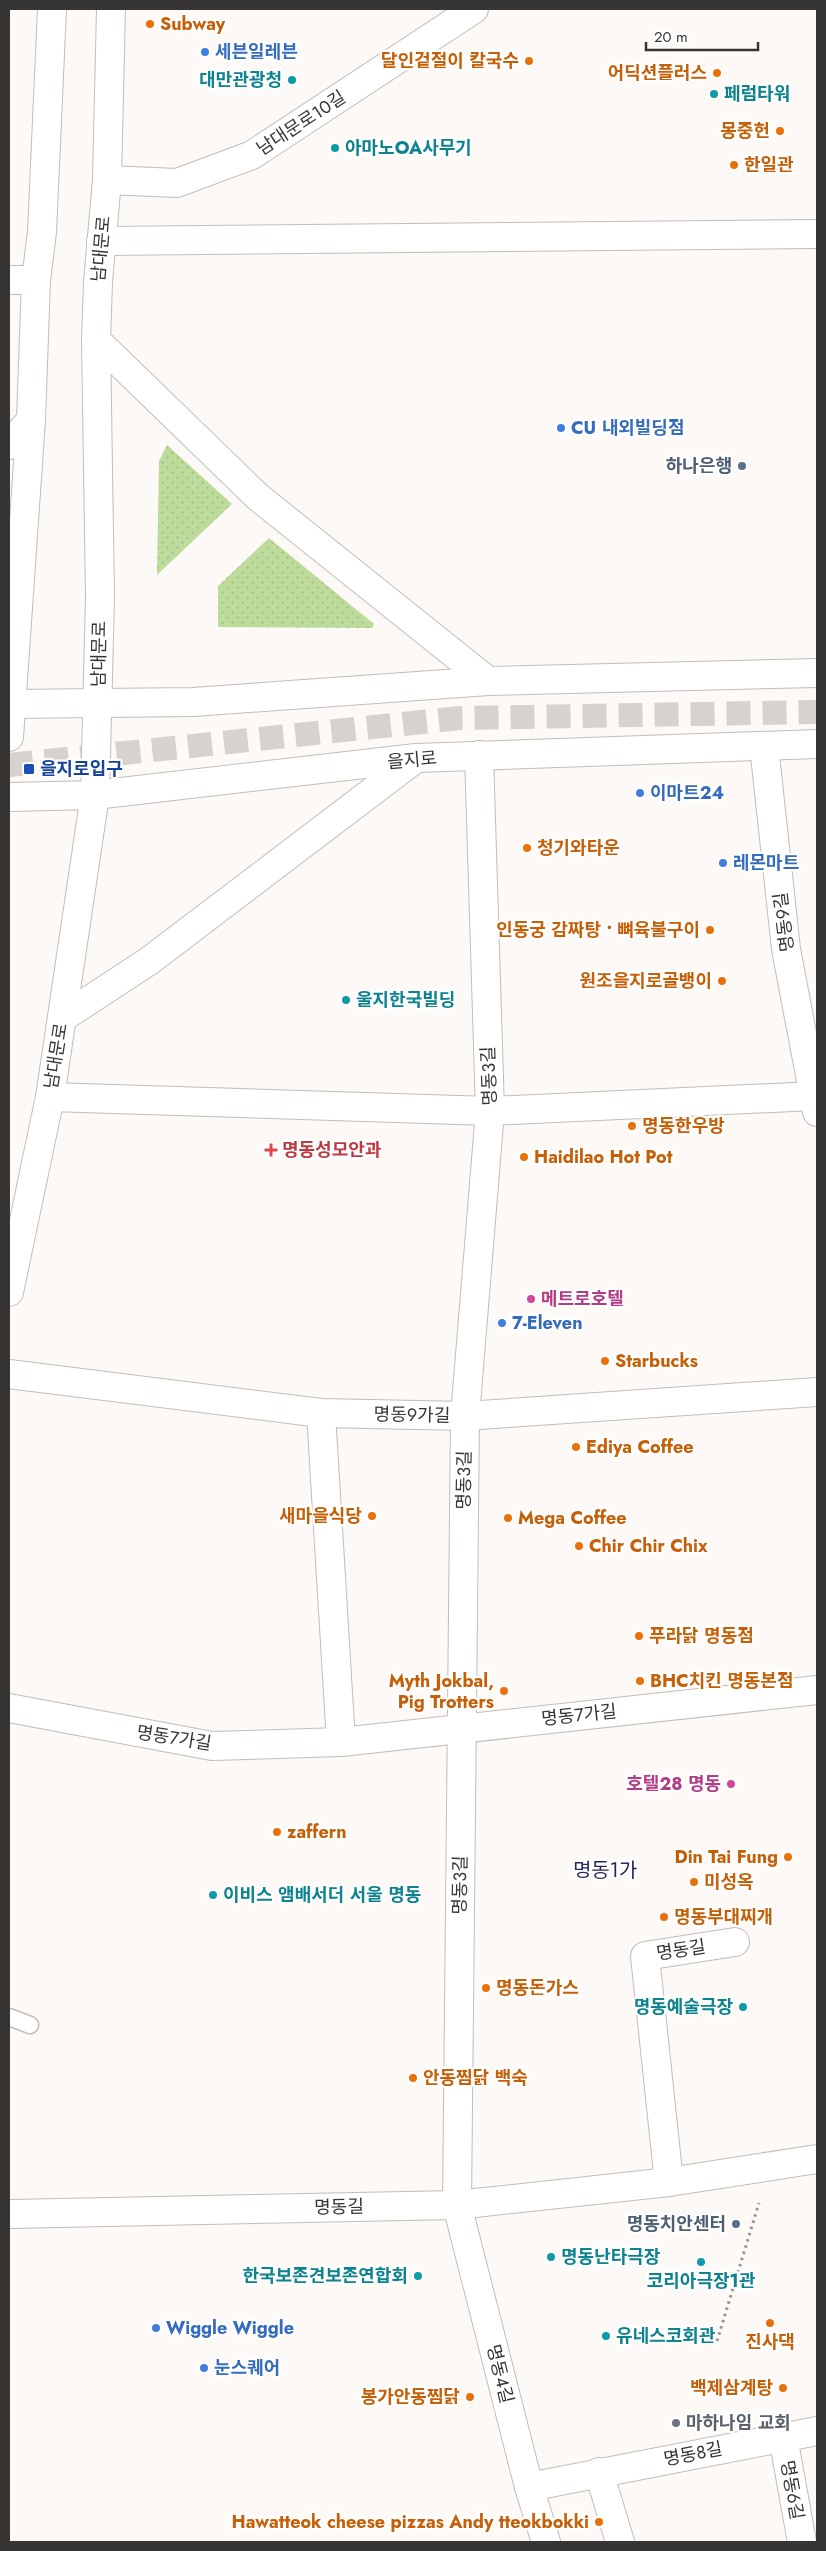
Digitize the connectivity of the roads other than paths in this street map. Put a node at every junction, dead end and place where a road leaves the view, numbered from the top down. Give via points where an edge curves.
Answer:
1 (52, 9) edge
2 (111, 9) edge
3 (474, 9) edge
4 (107, 180) junction
5 (817, 234) edge
6 (101, 241) junction
7 (9, 280) edge
8 (36, 280) junction
9 (96, 340) junction
10 (31, 420) junction
11 (9, 445) edge
12 (817, 673) edge
13 (488, 681) junction
14 (11, 704) edge
15 (98, 705) junction
16 (9, 737) edge
17 (817, 744) edge
18 (764, 746) junction
19 (479, 756) junction
20 (416, 758) junction
21 (96, 795) junction
22 (9, 797) edge
23 (62, 1018) junction
24 (50, 1097) junction
25 (816, 1104) edge
26 (490, 1111) junction
27 (9, 1292) edge
28 (9, 1374) edge
29 (817, 1392) edge
30 (321, 1413) junction
31 (465, 1416) junction
32 (817, 1690) edge
33 (9, 1708) edge
34 (462, 1728) junction
35 (341, 1742) junction
36 (735, 1942) dead end
37 (9, 2017) edge
38 (30, 2025) dead end
39 (817, 2159) edge
40 (669, 2182) junction
41 (457, 2205) junction
42 (9, 2214) edge
43 (817, 2431) edge
44 (783, 2437) junction
45 (599, 2472) junction
46 (529, 2487) junction
47 (546, 2542) edge
48 (620, 2542) edge
49 (802, 2542) edge

1 - 8 street via 42,232
2 - 4 street, 남대문로
3 - 4 street, 남대문로10길 via 252,155 177,183
4 - 6 street, 남대문로
5 - 6 street
6 - 9 street, 남대문로
7 - 8 street
8 - 10 street
9 - 13 street via 258,497
9 - 15 street, 남대문로 via 100,597
10 - 11 street
10 - 14 street
12 - 13 street
13 - 15 street via 193,702
14 - 15 street
14 - 16 street
15 - 21 street, 남대문로
17 - 18 street, 을지로
18 - 19 street, 을지로
18 - 25 street, 명동9길 via 786,949
19 - 20 street, 을지로
19 - 26 street, 명동3길
20 - 21 street, 을지로
20 - 23 street via 149,961
21 - 22 street, 을지로
21 - 23 street, 남대문로
23 - 24 street, 남대문로
24 - 26 street, 명동9길
24 - 27 street, 남대문로
25 - 26 street, 명동9길
26 - 31 street, 명동3길
28 - 30 street, 명동9가길
29 - 31 street, 명동9가길
30 - 31 street, 명동9가길
30 - 35 street
31 - 34 street, 명동3길
32 - 34 street, 명동7가길
33 - 35 street, 명동7가길 via 212,1746
34 - 35 street, 명동7가길
34 - 41 street, 명동3길
36 - 40 street, 명동길 via 645,1956
37 - 38 lane
39 - 40 street, 명동길
40 - 41 street, 명동길
41 - 42 street, 명동길
41 - 46 street, 명동4길
43 - 44 street, 명동8길
44 - 45 street, 명동8길
44 - 49 street, 명동6길
45 - 46 street, 명동8길
45 - 48 street
46 - 47 street, 명동4길

